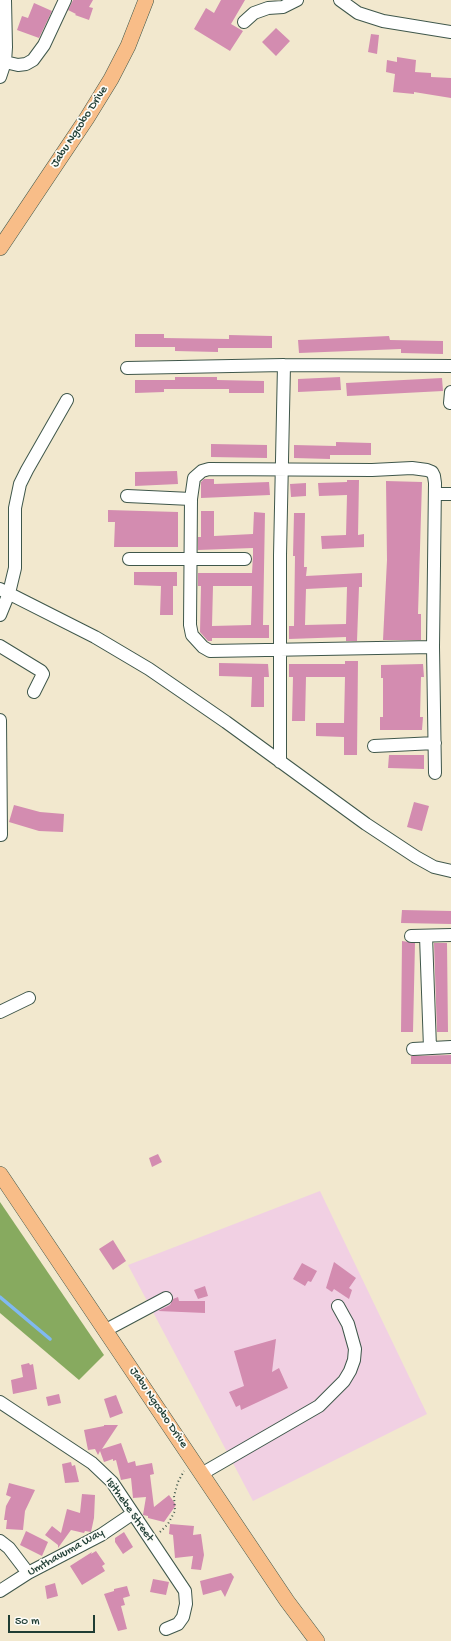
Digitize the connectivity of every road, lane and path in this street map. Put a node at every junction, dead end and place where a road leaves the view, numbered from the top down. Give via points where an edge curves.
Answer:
1 (5, 0) edge
2 (65, 0) edge
3 (146, 0) edge
4 (297, 0) edge
5 (340, 0) edge
6 (273, 4) edge
7 (244, 22) dead end
8 (451, 32) edge
9 (4, 62) junction
10 (0, 77) edge
11 (0, 248) edge
12 (284, 365) junction
13 (451, 366) edge
14 (127, 368) dead end
15 (67, 400) dead end
16 (282, 470) junction
17 (435, 494) junction
18 (451, 494) edge
19 (127, 496) dead end
20 (191, 499) junction
21 (190, 559) junction
22 (245, 559) dead end
23 (129, 560) dead end
24 (5, 591) edge
25 (0, 615) edge
26 (0, 646) edge
27 (433, 647) junction
28 (280, 650) junction
29 (34, 692) dead end
30 (0, 720) edge
31 (435, 743) junction
32 (374, 746) dead end
33 (280, 762) junction
34 (435, 773) dead end
35 (1, 835) dead end
36 (451, 871) edge
37 (451, 935) edge
38 (411, 936) dead end
39 (426, 936) junction
40 (29, 998) dead end
41 (0, 1012) edge
42 (451, 1047) edge
43 (430, 1048) junction
44 (413, 1049) dead end
45 (0, 1174) edge
46 (166, 1298) dead end
47 (338, 1306) dead end
48 (106, 1330) junction
49 (0, 1402) edge
50 (192, 1458) junction
51 (203, 1473) junction
52 (132, 1514) junction
53 (0, 1541) edge
54 (151, 1542) junction
55 (28, 1573) junction
56 (0, 1591) edge
57 (166, 1629) dead end
58 (317, 1641) edge

1 - 9 street via 7,29
2 - 9 street via 44,45 33,60 18,65
3 - 11 main road, Jabu Ngcobo Drive via 128,46 111,79
4 - 6 street via 291,4
5 - 8 street via 358,13 383,21
6 - 7 street via 254,13
9 - 10 street
12 - 13 street
12 - 14 street
12 - 16 street
15 - 24 street via 20,484 16,508 15,568
16 - 17 street via 428,470 434,476
16 - 20 street via 202,471 194,478
16 - 28 street
17 - 18 street
17 - 27 street
19 - 20 street
20 - 21 street
21 - 22 street
21 - 23 street
21 - 28 street via 190,625 197,641 210,650
24 - 25 street
24 - 33 street via 96,637 149,668
26 - 29 street via 41,671 43,674
27 - 28 street
27 - 31 street
28 - 33 street
30 - 35 street
31 - 32 street
31 - 34 street
33 - 36 street via 416,857 434,867
37 - 39 street
38 - 39 street
39 - 43 street
40 - 41 street
42 - 43 street
43 - 44 street
45 - 48 main road, Jabu Ngcobo Drive
46 - 48 street
47 - 51 street via 348,1324 355,1349 354,1360 344,1381 319,1406
48 - 50 main road, Jabu Ngcobo Drive
49 - 52 street, Isithebe Street via 92,1463 112,1482
50 - 51 main road, Jabu Ngcobo Drive
50 - 54 path via 178,1482 174,1496 175,1511 168,1524
51 - 58 main road, Jabu Ngcobo Drive via 287,1601
52 - 54 street, Isithebe Street
52 - 55 street, Umthavuma Way via 85,1544
53 - 55 street via 9,1548
54 - 57 street, Isithebe Street via 182,1586 186,1596 185,1610 180,1621
55 - 56 street, Umthavuma Way

